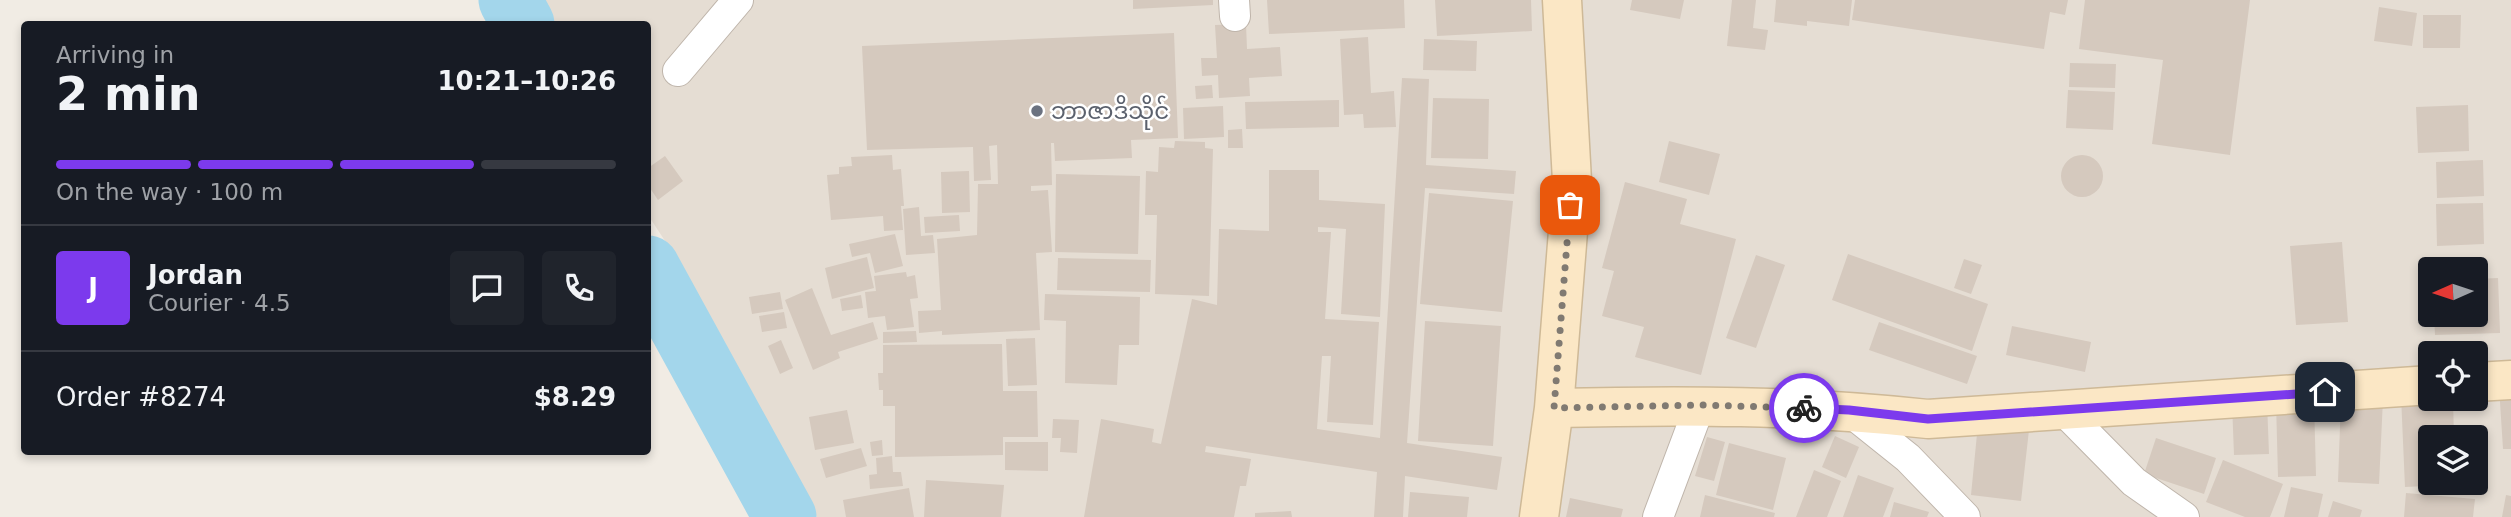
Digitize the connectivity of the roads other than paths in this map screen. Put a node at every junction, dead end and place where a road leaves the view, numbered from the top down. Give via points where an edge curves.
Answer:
1 (738, 0) edge
2 (1562, 0) edge
3 (678, 71) dead end
4 (2511, 380) edge
5 (2488, 381) edge
6 (2418, 386) edge
7 (1700, 405) junction
8 (1554, 408) junction
9 (2062, 409) junction
10 (1849, 410) junction
11 (1539, 517) edge
12 (1658, 517) edge
13 (1965, 517) edge
14 (2184, 517) edge

1 - 3 street
2 - 8 street via 1572,181
4 - 5 street
6 - 9 street
7 - 8 street
7 - 10 street
7 - 12 street
8 - 11 street
9 - 10 street via 1928,419
9 - 14 street via 2134,482
10 - 13 street via 1908,458

